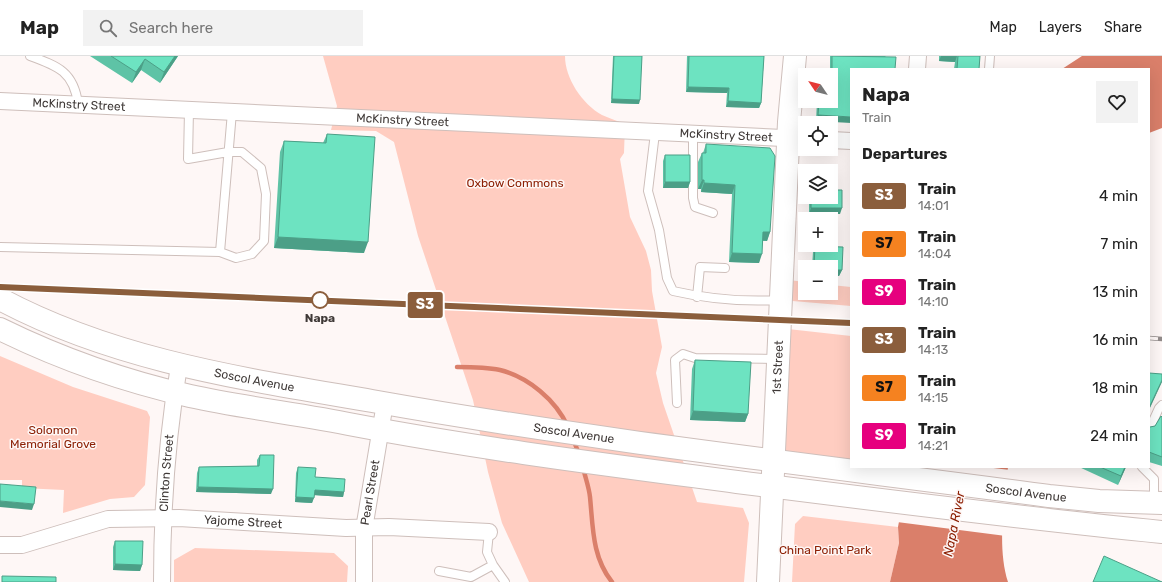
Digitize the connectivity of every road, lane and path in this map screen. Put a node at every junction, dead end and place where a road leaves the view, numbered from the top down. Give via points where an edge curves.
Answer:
1 (30, 56) edge
2 (795, 56) edge
3 (918, 56) edge
4 (990, 56) edge
5 (917, 68) edge
6 (989, 68) edge
7 (0, 101) edge
8 (78, 104) junction
9 (189, 110) junction
10 (232, 112) junction
11 (655, 132) junction
12 (693, 134) junction
13 (797, 139) edge
14 (838, 140) edge
15 (850, 140) edge
16 (228, 152) junction
17 (713, 213) dead end
18 (0, 248) edge
19 (220, 252) junction
20 (725, 268) dead end
21 (697, 297) junction
22 (0, 299) edge
23 (780, 300) junction
24 (0, 329) edge
25 (778, 360) junction
26 (179, 366) junction
27 (175, 392) junction
28 (384, 403) junction
29 (677, 403) dead end
30 (1162, 405) edge
31 (1150, 428) edge
32 (380, 429) junction
33 (774, 460) junction
34 (1143, 468) edge
35 (773, 487) junction
36 (1158, 502) edge
37 (162, 518) junction
38 (364, 529) junction
39 (489, 532) joint
40 (1162, 532) edge
41 (0, 545) edge
42 (493, 565) junction
43 (439, 571) dead end
44 (162, 582) edge
45 (364, 582) edge
46 (505, 582) edge
47 (768, 582) edge

1 - 8 lane via 57,67 68,77 76,89
2 - 13 main road, 1st Street
3 - 5 street
4 - 6 lane
7 - 8 street, McKinstry Street
8 - 9 street, McKinstry Street
9 - 10 street, McKinstry Street
9 - 16 lane via 188,159
10 - 11 street, McKinstry Street
10 - 16 lane
11 - 12 street, McKinstry Street
11 - 21 lane via 648,191 659,230 667,278 673,291
12 - 13 street, McKinstry Street
12 - 17 lane via 693,198 696,207
13 - 23 main road, 1st Street
14 - 15 street
16 - 19 lane
16 - 19 lane via 242,152 261,168 266,194 264,241 252,254 236,258
18 - 19 lane
20 - 21 lane via 700,267
21 - 23 lane
22 - 26 main road, Soscol Avenue via 78,334
23 - 25 main road, 1st Street
24 - 27 main road, Soscol Avenue via 87,366
25 - 29 lane via 695,358 684,354 675,360
25 - 33 main road, 1st Street
26 - 27 street, Clinton Street
26 - 28 main road, Soscol Avenue
27 - 32 main road, Soscol Avenue
27 - 37 street, Clinton Street
28 - 32 street, Pearl Street
28 - 33 main road, Soscol Avenue via 541,430
30 - 31 lane
32 - 35 main road, Soscol Avenue via 571,461
32 - 38 street, Pearl Street
33 - 35 main road, 1st Street
33 - 36 main road, Soscol Avenue via 1016,492 1093,500
34 - 36 lane via 1154,479
35 - 40 main road, Soscol Avenue via 1012,517
35 - 47 main road, 1st Street
37 - 38 street, Yajome Street
37 - 41 street, Yajome Street via 108,519 22,545
37 - 44 street, Clinton Street
38 - 39 street, Yajome Street via 389,527
38 - 45 street, Pearl Street
39 - 42 lane via 487,552
42 - 43 lane via 470,576
42 - 46 lane

